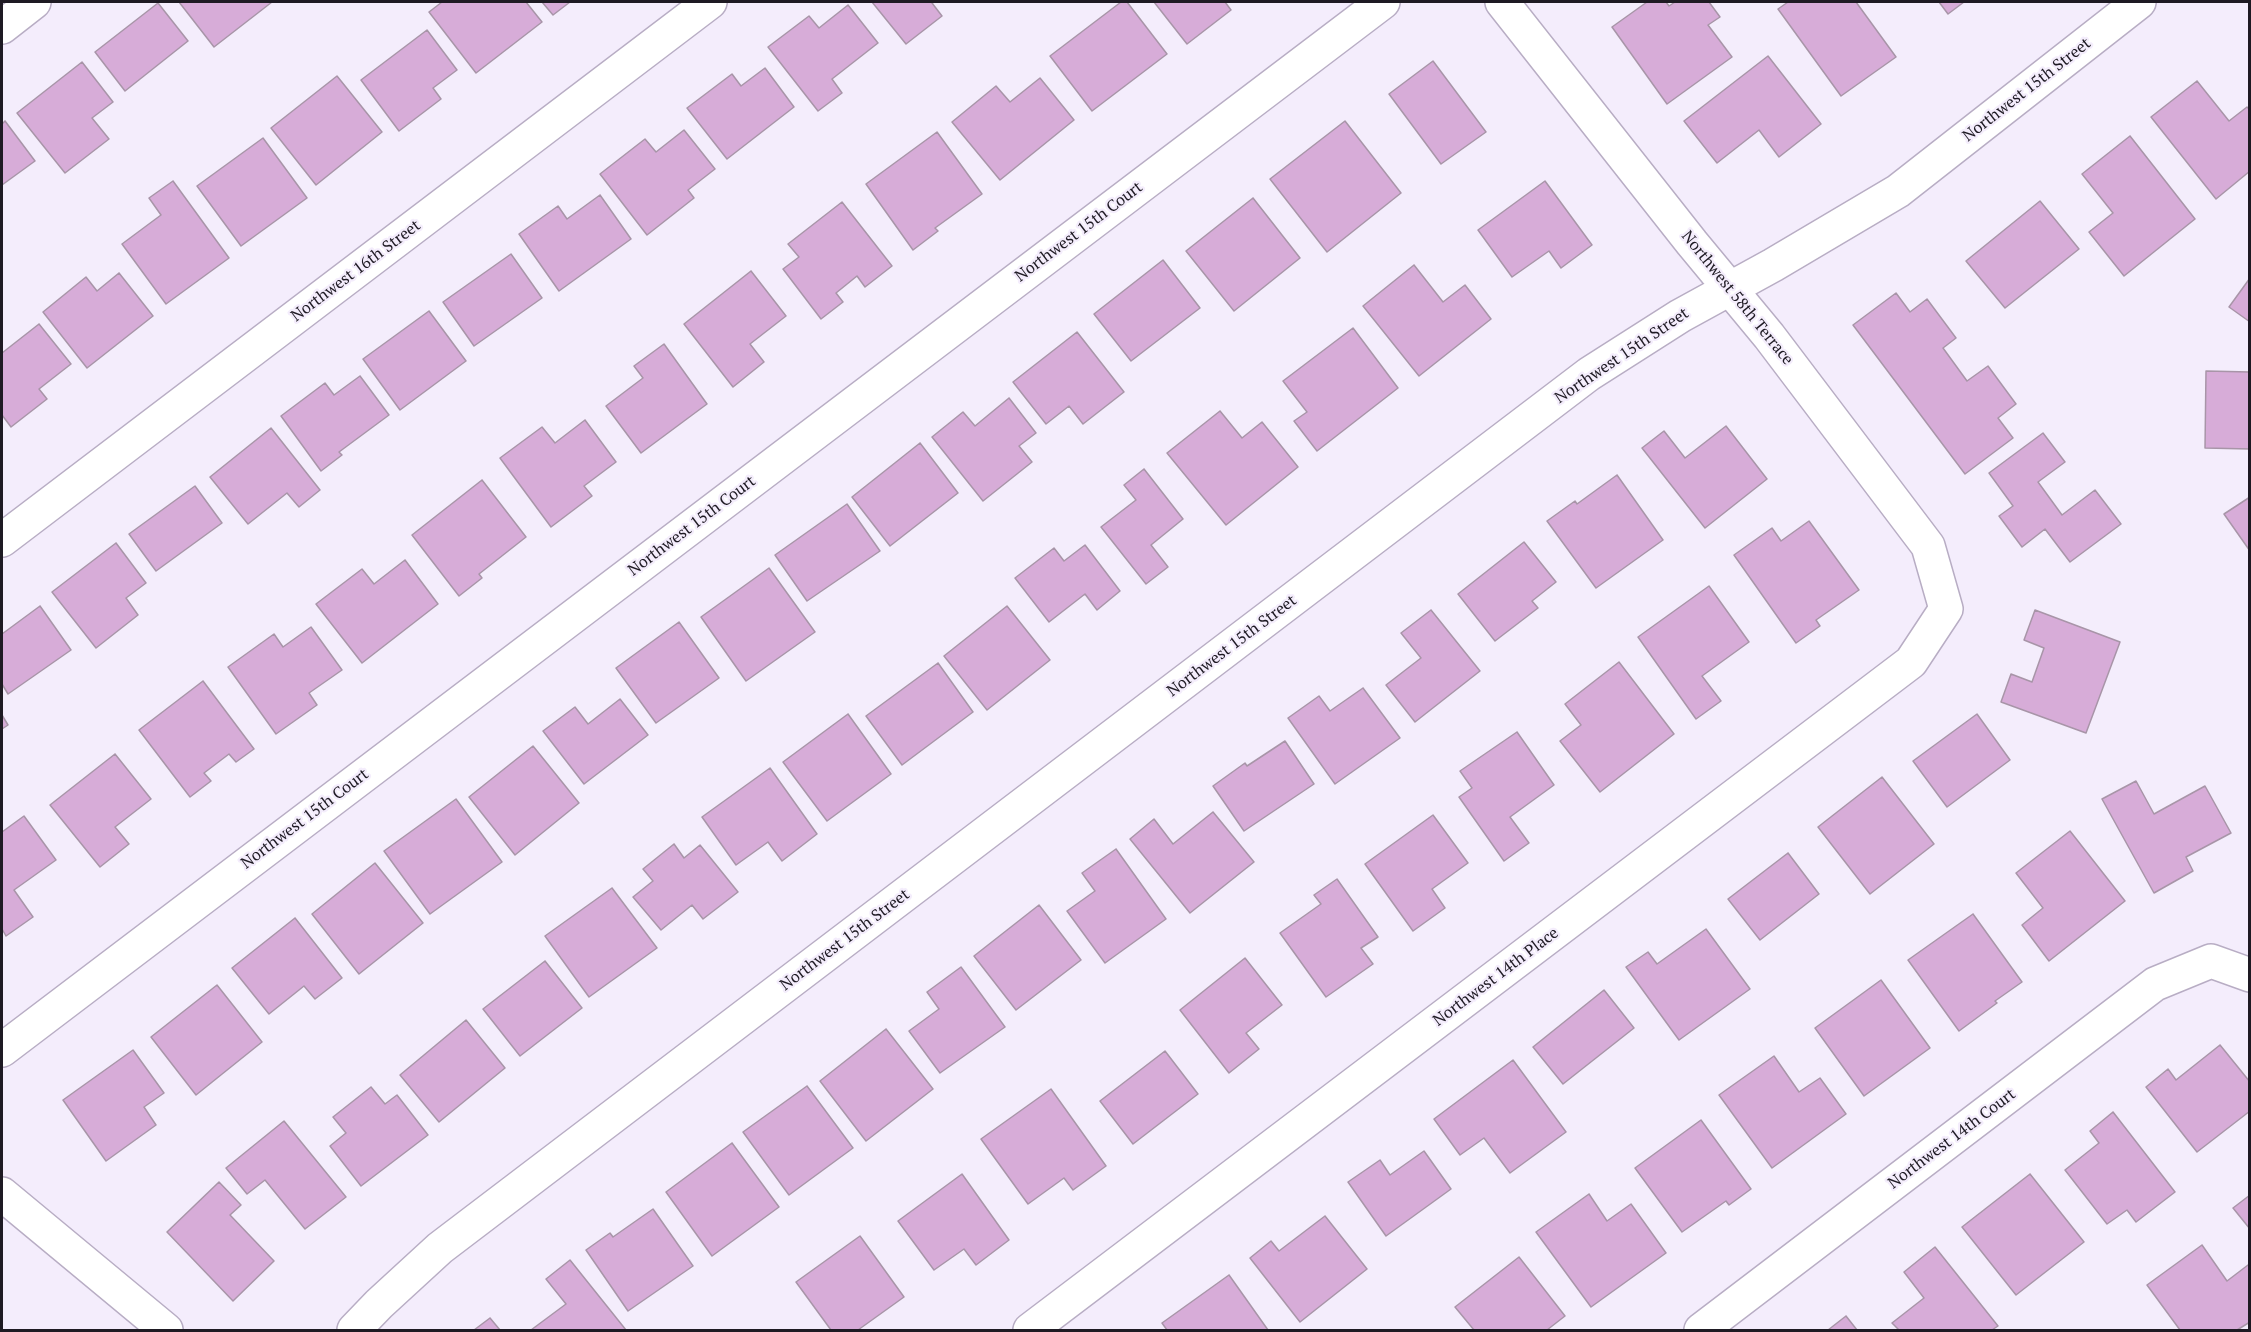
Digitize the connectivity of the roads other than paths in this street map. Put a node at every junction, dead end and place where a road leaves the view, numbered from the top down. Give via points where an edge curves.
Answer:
1 (34, 2) edge
2 (710, 2) edge
3 (1383, 2) edge
4 (1502, 2) edge
5 (2139, 2) edge
6 (2, 27) edge
7 (1730, 289) junction
8 (2, 540) edge
9 (1947, 609) joint
10 (2250, 975) edge
11 (2, 1050) edge
12 (2, 1194) edge
13 (166, 1330) edge
14 (354, 1330) edge
15 (1030, 1330) edge
16 (1701, 1330) edge

1 - 6 street
2 - 8 street, Northwest 16th Street
3 - 11 street, Northwest 15th Court
4 - 7 street, Northwest 58th Terrace
5 - 7 street, Northwest 15th Street via 1898,191
7 - 9 street, Northwest 58th Terrace via 1928,546
7 - 14 street, Northwest 15th Street via 1680,316 1570,389 440,1248
9 - 15 street, Northwest 14th Place via 1911,662
10 - 16 street, Northwest 14th Court via 2211,961 2155,984
12 - 13 street

